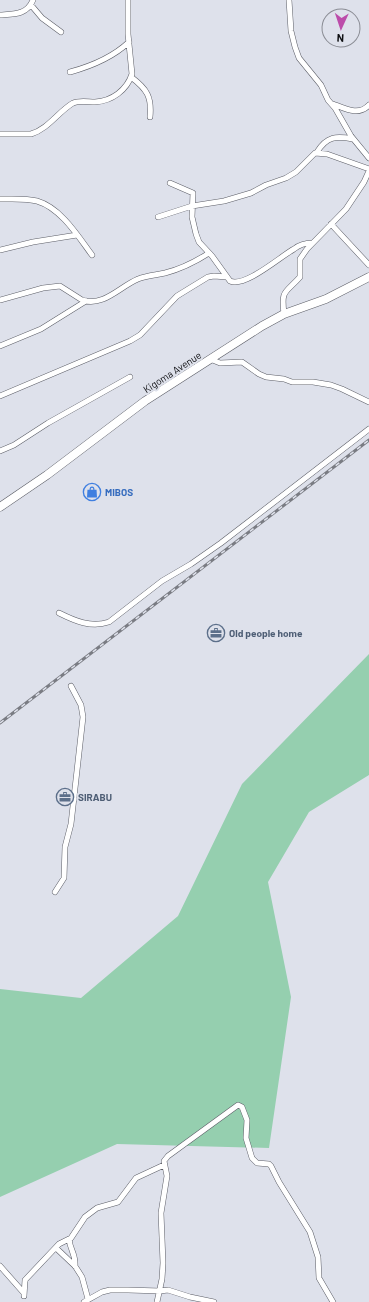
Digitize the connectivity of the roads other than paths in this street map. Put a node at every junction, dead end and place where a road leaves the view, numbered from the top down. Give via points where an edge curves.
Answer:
1 (128, 0) edge
2 (289, 0) edge
3 (32, 2) edge
4 (0, 15) edge
5 (61, 32) dead end
6 (129, 42) junction
7 (70, 72) dead end
8 (131, 77) junction
9 (330, 103) junction
10 (369, 105) edge
11 (150, 117) dead end
12 (0, 134) edge
13 (353, 139) junction
14 (317, 152) junction
15 (369, 158) edge
16 (369, 170) edge
17 (170, 183) dead end
18 (0, 199) edge
19 (192, 206) junction
20 (158, 217) dead end
21 (331, 224) junction
22 (77, 235) junction
23 (312, 243) junction
24 (0, 250) edge
25 (209, 253) junction
26 (92, 255) dead end
27 (369, 265) edge
28 (228, 277) junction
29 (369, 278) edge
30 (0, 300) edge
31 (86, 301) junction
32 (284, 314) junction
33 (0, 346) edge
34 (210, 359) junction
35 (130, 377) dead end
36 (0, 396) edge
37 (369, 402) edge
38 (369, 429) edge
39 (0, 451) edge
40 (0, 507) edge
41 (59, 613) dead end
42 (71, 686) dead end
43 (56, 892) dead end
44 (164, 1165) junction
45 (69, 1239) junction
46 (56, 1248) junction
47 (0, 1266) edge
48 (75, 1266) junction
49 (25, 1280) junction
50 (16, 1282) junction
51 (160, 1291) junction
52 (86, 1300) edge
53 (158, 1302) edge
54 (214, 1302) edge
55 (333, 1302) edge

1 - 6 street
2 - 9 street via 291,31 299,58
3 - 4 street via 28,9 21,12
3 - 5 street via 42,18
6 - 7 street via 111,57
6 - 8 street
8 - 11 street via 148,94
8 - 12 street via 117,95 96,102 74,103 44,129 35,133
9 - 10 street via 356,111
9 - 13 street
13 - 14 street via 334,137
13 - 15 street
14 - 16 street
14 - 19 street via 286,178 251,193 224,201
16 - 21 street via 346,209
17 - 19 street via 193,193
18 - 22 street via 37,201 50,206
19 - 20 street
19 - 25 street via 196,234 199,242
21 - 23 street
21 - 27 street
22 - 24 street
22 - 26 street
23 - 28 street via 294,249 264,271 242,280 233,282
23 - 32 street via 300,259 300,277 283,296
25 - 28 street
25 - 31 street via 181,268 138,279 109,298
28 - 36 street via 208,277 177,296 140,335 130,341
29 - 32 main road, Kigoma Avenue via 326,299
30 - 31 street via 60,286
31 - 33 street via 41,329
32 - 34 main road, Kigoma Avenue
34 - 37 street via 220,363 242,362 270,378 331,385
34 - 40 main road, Kigoma Avenue via 145,401
35 - 39 street
38 - 41 street via 221,543 162,581 109,622 101,625 84,623
42 - 43 street via 81,705 83,717 71,824 65,847 64,878
44 - 45 street via 136,1178 118,1202 97,1208 90,1213
44 - 51 street via 167,1176 162,1207 163,1263
44 - 55 street via 168,1156 238,1105 242,1107 247,1120 246,1138 252,1158 257,1163 271,1166 290,1202 307,1226 316,1250 319,1278
45 - 46 street
45 - 48 street via 76,1258
46 - 48 street
46 - 49 street
47 - 50 street
48 - 52 street via 82,1277
49 - 50 street
49 - 50 street via 24,1294
51 - 52 street via 110,1290
51 - 53 street
51 - 54 street via 168,1290

